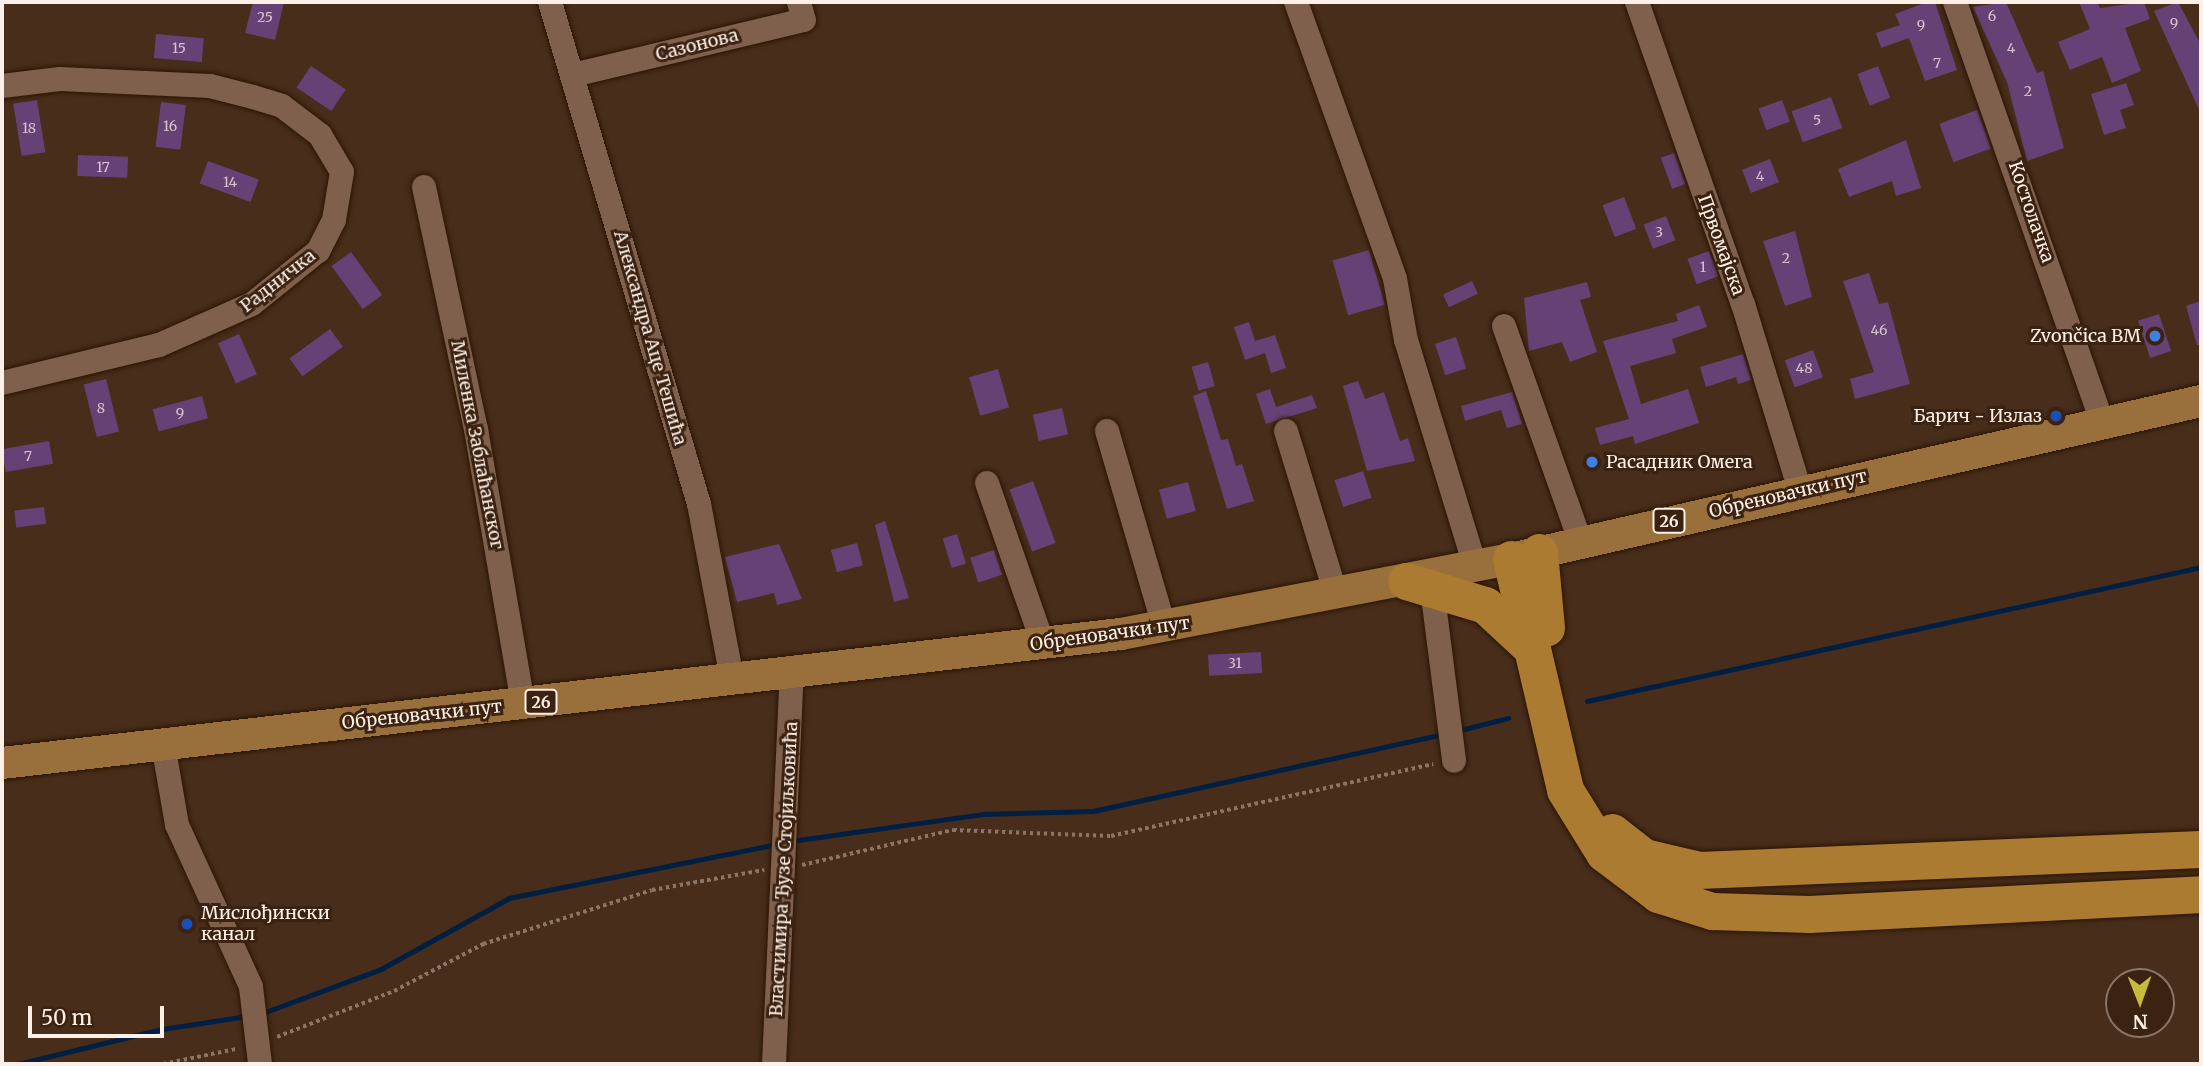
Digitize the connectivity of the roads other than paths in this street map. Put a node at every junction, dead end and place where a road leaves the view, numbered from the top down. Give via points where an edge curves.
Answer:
1 (550, 2) edge
2 (799, 2) edge
3 (1296, 2) edge
4 (1637, 2) edge
5 (1955, 2) edge
6 (573, 75) junction
7 (2, 86) edge
8 (424, 187) dead end
9 (1504, 326) dead end
10 (2, 383) edge
11 (2201, 401) edge
12 (2103, 424) junction
13 (1107, 431) dead end
14 (1286, 431) dead end
15 (987, 483) dead end
16 (1800, 491) junction
17 (1581, 543) junction
18 (1525, 555) junction
19 (1475, 566) junction
20 (1422, 583) junction
21 (1336, 595) junction
22 (1164, 626) junction
23 (1043, 644) junction
24 (1527, 644) junction
25 (792, 673) junction
26 (732, 679) junction
27 (523, 704) junction
28 (1453, 743) road end
29 (163, 744) junction
30 (2, 763) edge
31 (2201, 849) edge
32 (2201, 894) edge
33 (259, 1045) edge
34 (774, 1064) edge

1 - 6 street, Александра Аце Тешића
2 - 6 street, Сазонова via 804,20
3 - 19 street via 1395,279 1406,340
4 - 16 street, Првомајска via 1743,304
5 - 12 street, Костолачка
6 - 26 street, Александра Аце Тешића via 699,504
7 - 10 street, Радничка via 73,80 210,86 282,106 320,135 342,172 334,220 318,251 252,304 159,345
8 - 27 street, Миленка Заблаћанског via 476,429
9 - 17 street
11 - 12 main road, Обреновачки пут / 26
12 - 16 main road, Обреновачки пут / 26
13 - 22 street
14 - 21 street
15 - 23 street
16 - 17 main road, Обреновачки пут / 26
17 - 18 main road, Обреновачки пут / 26
18 - 19 main road, Обреновачки пут / 26
18 - 24 highway
18 - 31 highway via 1574,768 1602,823 1644,857 1669,867 1726,871
19 - 20 main road, Обреновачки пут / 26
20 - 21 main road, Обреновачки пут / 26
20 - 24 highway via 1500,614
20 - 28 street via 1434,604
21 - 22 main road, Обреновачки пут / 26
22 - 23 main road, Обреновачки пут / 26
23 - 25 main road, Обреновачки пут / 26
24 - 32 highway via 1555,761 1579,818 1619,869 1658,894 1712,911 1796,914
25 - 26 main road, Обреновачки пут / 26
25 - 34 street, Властимира Ђузе Стојиљковића
26 - 27 main road, Обреновачки пут / 26
27 - 29 main road, Обреновачки пут / 26
29 - 30 main road, Обреновачки пут / 26
29 - 33 street via 170,807 239,951 254,1001

